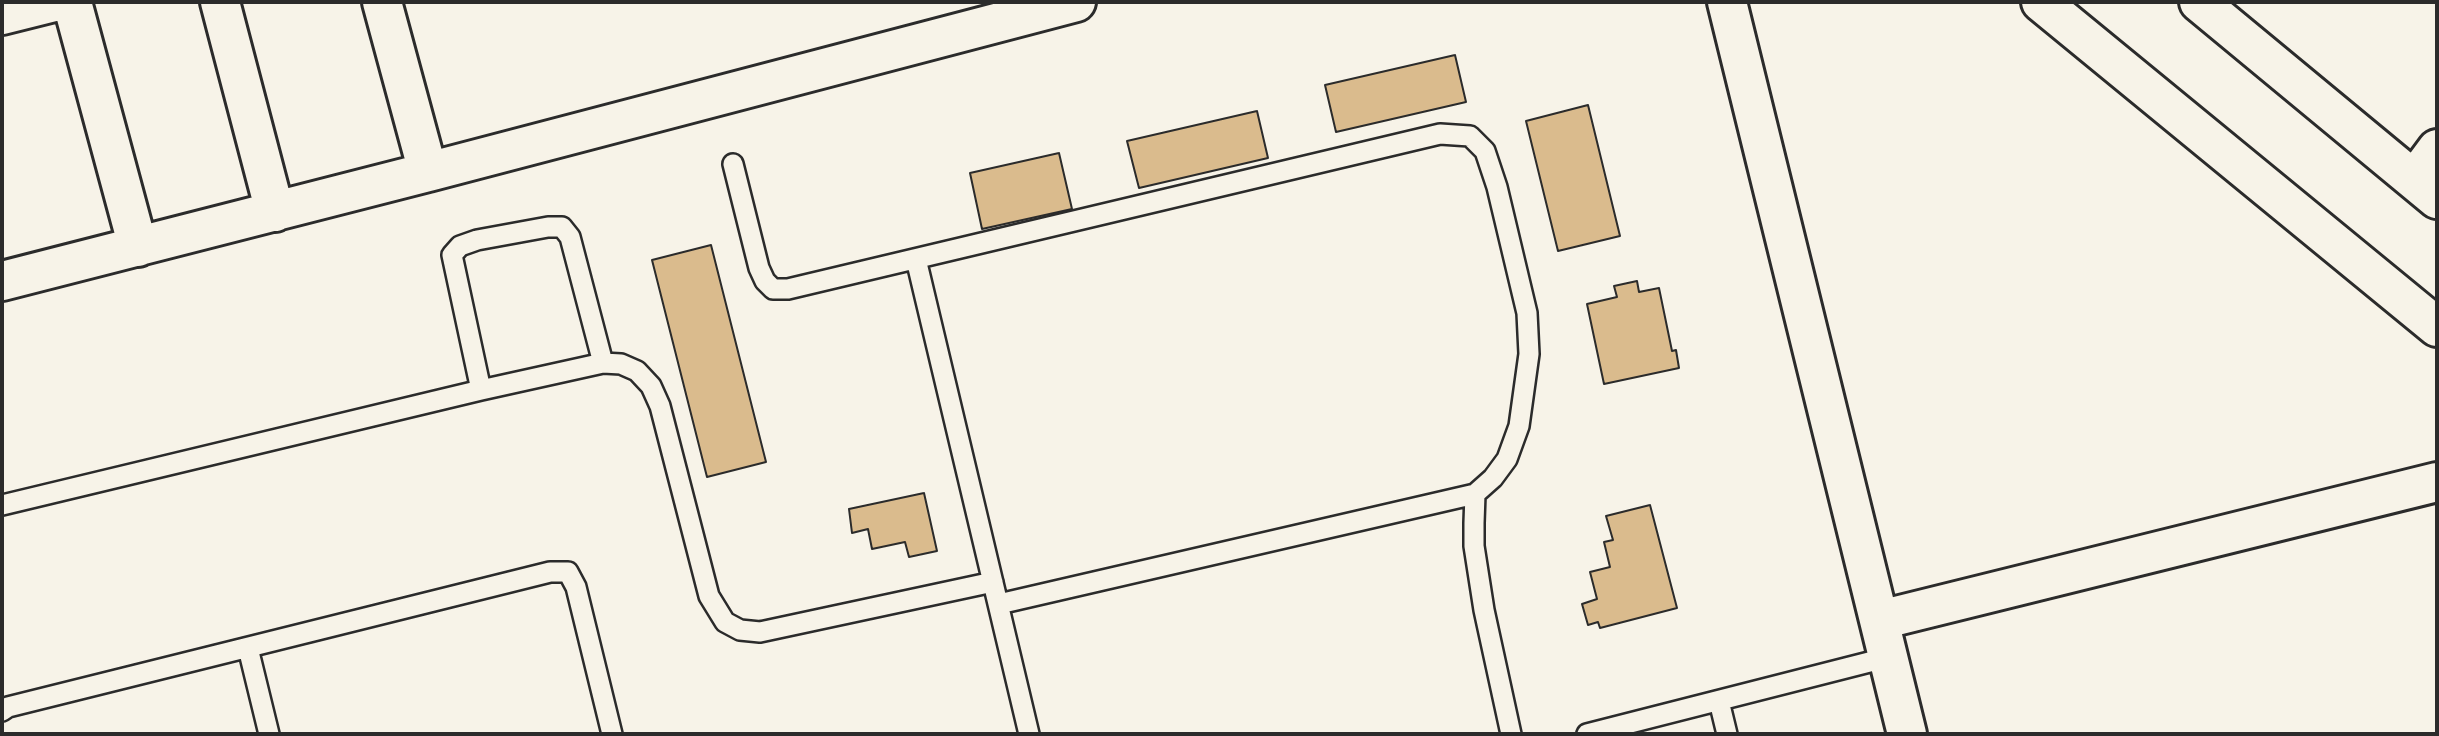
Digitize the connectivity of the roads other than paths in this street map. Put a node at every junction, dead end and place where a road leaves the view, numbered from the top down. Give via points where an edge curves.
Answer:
1 (54, 2) edge
2 (72, 2) edge
3 (220, 2) edge
4 (382, 2) edge
5 (1076, 2) edge
6 (1727, 2) edge
7 (2041, 2) edge
8 (2199, 2) edge
9 (2, 15) edge
10 (2437, 149) edge
11 (733, 164) dead end
12 (428, 172) junction
13 (2426, 189) edge
14 (275, 212) junction
15 (138, 247) junction
16 (916, 259) junction
17 (2, 281) edge
18 (2437, 327) edge
19 (603, 363) junction
20 (481, 390) junction
21 (2437, 482) edge
22 (1475, 494) junction
23 (2, 505) edge
24 (993, 582) junction
25 (999, 604) junction
26 (1880, 620) junction
27 (248, 648) junction
28 (1889, 657) junction
29 (1719, 701) junction
30 (2, 710) edge
31 (269, 734) edge
32 (612, 734) edge
33 (1029, 734) edge
34 (1511, 734) edge
35 (1587, 734) edge
36 (1727, 734) edge
37 (1907, 734) edge

1 - 9 street
2 - 15 street
3 - 14 street
4 - 12 street
5 - 12 street
6 - 26 street
7 - 18 street
8 - 13 street
10 - 13 street
11 - 16 lane via 760,268 773,289
12 - 14 street
14 - 15 street
15 - 17 street
16 - 22 lane via 1440,134 1470,136 1485,151 1497,187 1527,313 1529,354 1519,426 1507,459
16 - 24 lane
19 - 20 lane
19 - 20 lane via 570,237 562,227 477,240 460,246 452,255
19 - 24 lane via 637,371 652,386 709,596 732,626 760,632
20 - 23 lane
21 - 26 street
22 - 25 lane
22 - 34 lane via 1474,546
24 - 25 lane
25 - 33 lane
26 - 28 street
27 - 30 lane
27 - 31 lane
27 - 32 lane via 550,572 568,572 576,587
28 - 29 lane
28 - 37 street
29 - 35 lane
29 - 36 lane

